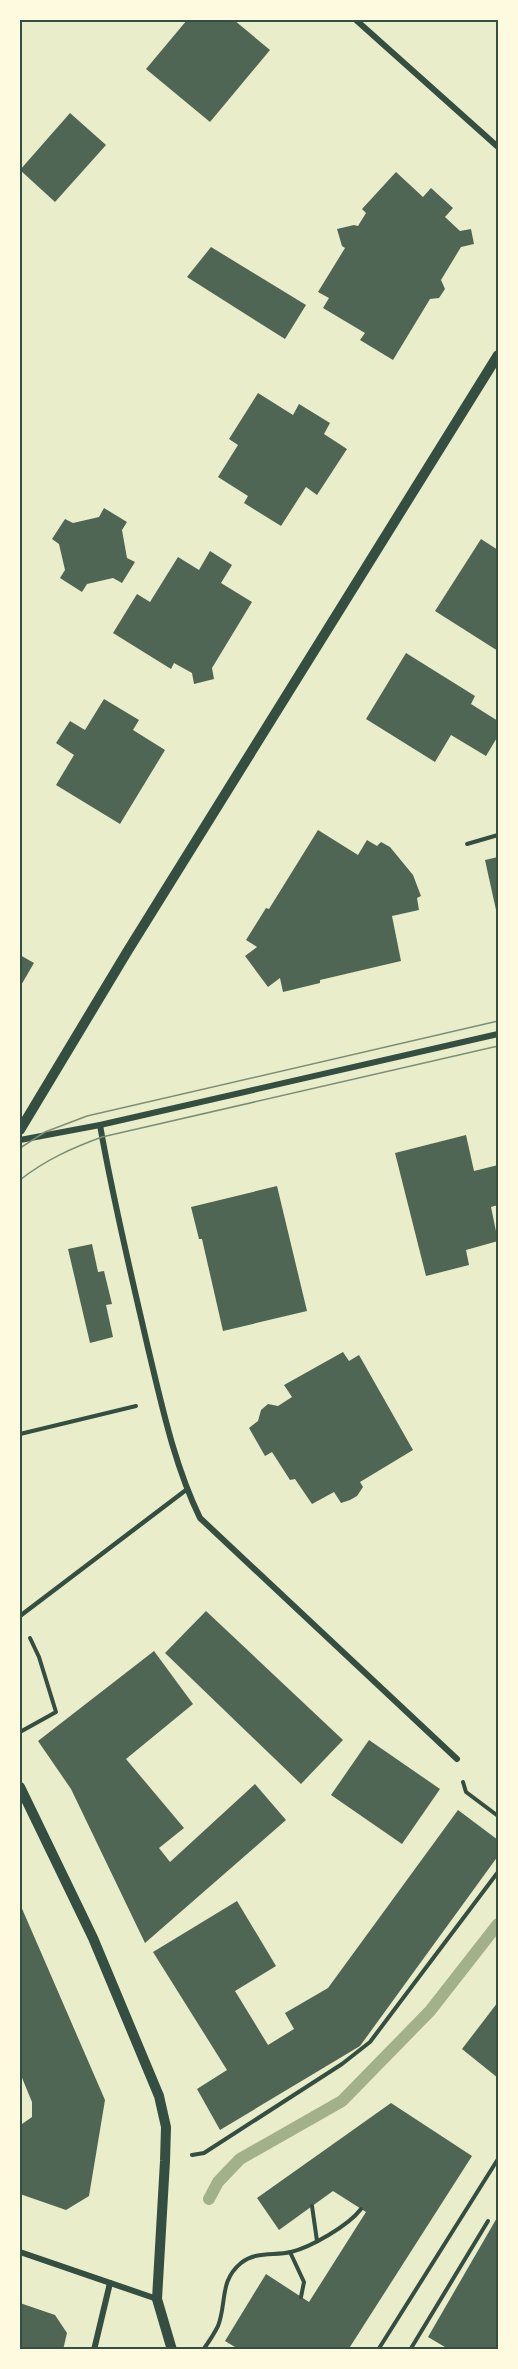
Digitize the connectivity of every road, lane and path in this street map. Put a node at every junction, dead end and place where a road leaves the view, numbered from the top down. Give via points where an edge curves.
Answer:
1 (356, 20) edge
2 (498, 147) edge
3 (498, 355) edge
4 (498, 835) edge
5 (467, 844) dead end
6 (498, 1034) edge
7 (100, 1125) junction
8 (20, 1130) edge
9 (20, 1140) edge
10 (161, 1401) junction
11 (20, 1434) edge
12 (186, 1490) junction
13 (20, 1615) edge
14 (20, 1732) edge
15 (456, 1759) joint
16 (20, 1787) edge
17 (498, 1816) edge
18 (498, 1872) edge
19 (498, 2159) edge
20 (165, 2161) junction
21 (312, 2206) dead end
22 (361, 2209) dead end
23 (488, 2221) dead end
24 (317, 2241) junction
25 (20, 2252) edge
26 (290, 2252) junction
27 (110, 2283) junction
28 (301, 2297) dead end
29 (157, 2299) junction
30 (94, 2349) edge
31 (172, 2349) edge
32 (202, 2349) edge
33 (378, 2349) edge
34 (410, 2349) edge

1 - 2 street
3 - 8 street
4 - 5 path
6 - 7 street
7 - 9 street
7 - 10 street via 116,1214
10 - 11 path
10 - 12 street
12 - 13 lane
12 - 15 street via 200,1518 221,1539
13 - 14 path via 56,1712
15 - 17 path via 466,1792
16 - 20 street via 93,1938 159,2097 165,2127
18 - 20 path via 370,2042 204,2152
19 - 33 path
20 - 29 street
21 - 24 path
22 - 24 path
23 - 34 path
24 - 26 path
25 - 27 street
26 - 28 path via 304,2283
26 - 32 path via 254,2256 230,2274 218,2326
27 - 29 street
27 - 30 street
29 - 31 street

